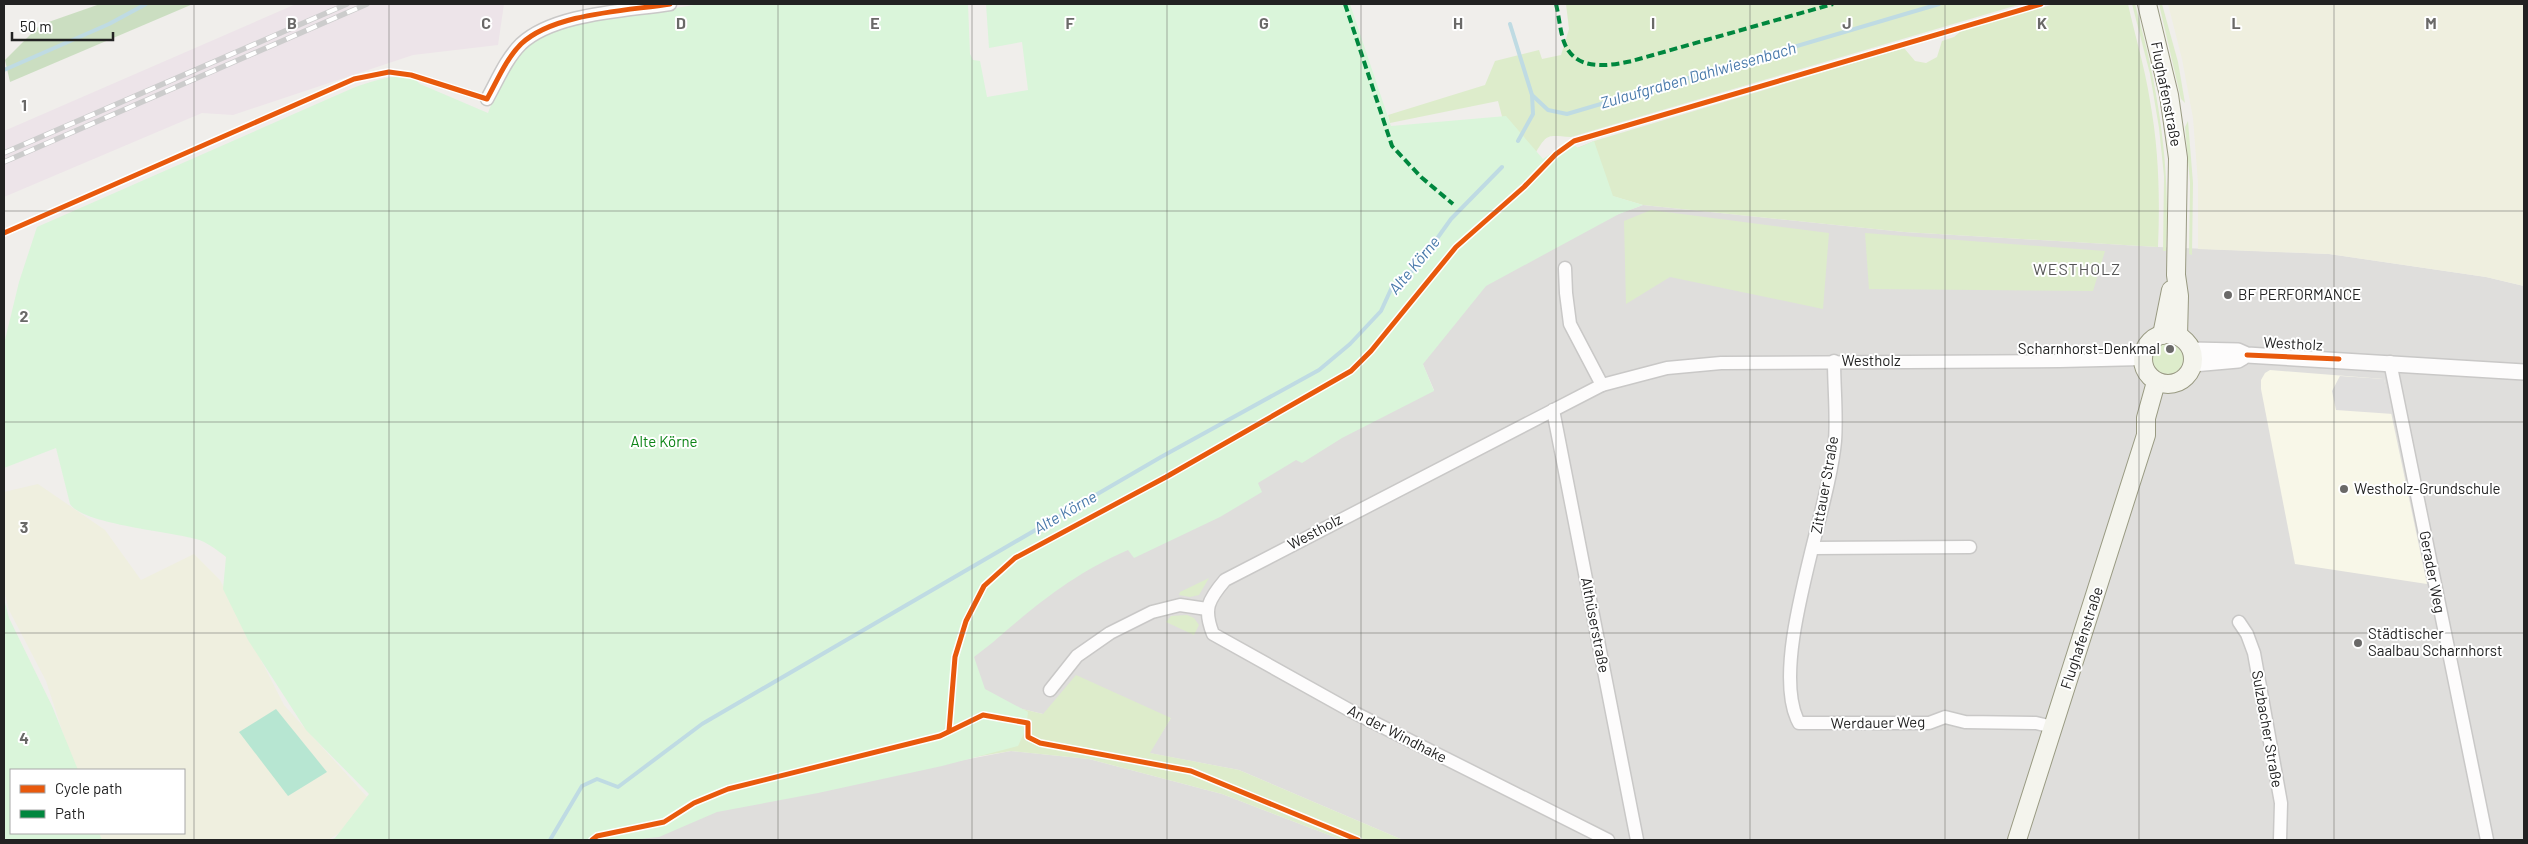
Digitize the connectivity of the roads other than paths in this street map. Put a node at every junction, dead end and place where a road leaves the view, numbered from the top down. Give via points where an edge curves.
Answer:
1 (670, 4) edge
2 (2147, 4) edge
3 (487, 99) dead end
4 (1566, 268) dead end
5 (2170, 335) junction
6 (2192, 357) junction
7 (2142, 359) junction
8 (1834, 361) junction
9 (2390, 362) junction
10 (2524, 372) edge
11 (2163, 383) junction
12 (1602, 384) junction
13 (1553, 410) junction
14 (1970, 547) dead end
15 (1813, 548) junction
16 (1207, 609) junction
17 (2239, 622) dead end
18 (1050, 690) dead end
19 (1795, 716) joint
20 (2053, 727) junction
21 (1608, 840) edge
22 (1637, 840) edge
23 (2017, 840) edge
24 (2280, 840) edge
25 (2487, 840) edge

1 - 3 street via 564,21 538,32 520,45
2 - 5 main road, Flughafenstraße via 2169,95 2178,158 2176,275 2179,296
4 - 12 street via 1570,324
5 - 6 main road via 2185,340
5 - 7 main road via 2149,342
6 - 9 street, Westholz via 2238,360 2247,355
6 - 11 main road via 2186,377
7 - 8 street, Westholz
7 - 11 main road via 2148,375
8 - 12 street, Westholz via 1683,366
8 - 15 street, Zittauer Straße via 1835,442
9 - 10 street, Westholz
9 - 25 street, Gerader Weg
11 - 20 main road, Flughafenstraße via 2146,418 2146,435
12 - 13 street, Westholz
13 - 16 street, Westholz via 1224,580
13 - 22 street, Althüserstraße
14 - 15 street, Zittauer Straße
15 - 19 street, Zittauer Straße via 1793,646 1791,687
16 - 18 street via 1180,605 1144,616 1110,633 1077,656
16 - 21 street, An der Windhake via 1213,634 1351,711
17 - 24 street, Sulzbacher Straße via 2254,653 2281,803
19 - 20 street, Werdauer Weg via 1799,723 1929,723 1945,717 1966,722 2036,723
20 - 23 main road, Flughafenstraße

